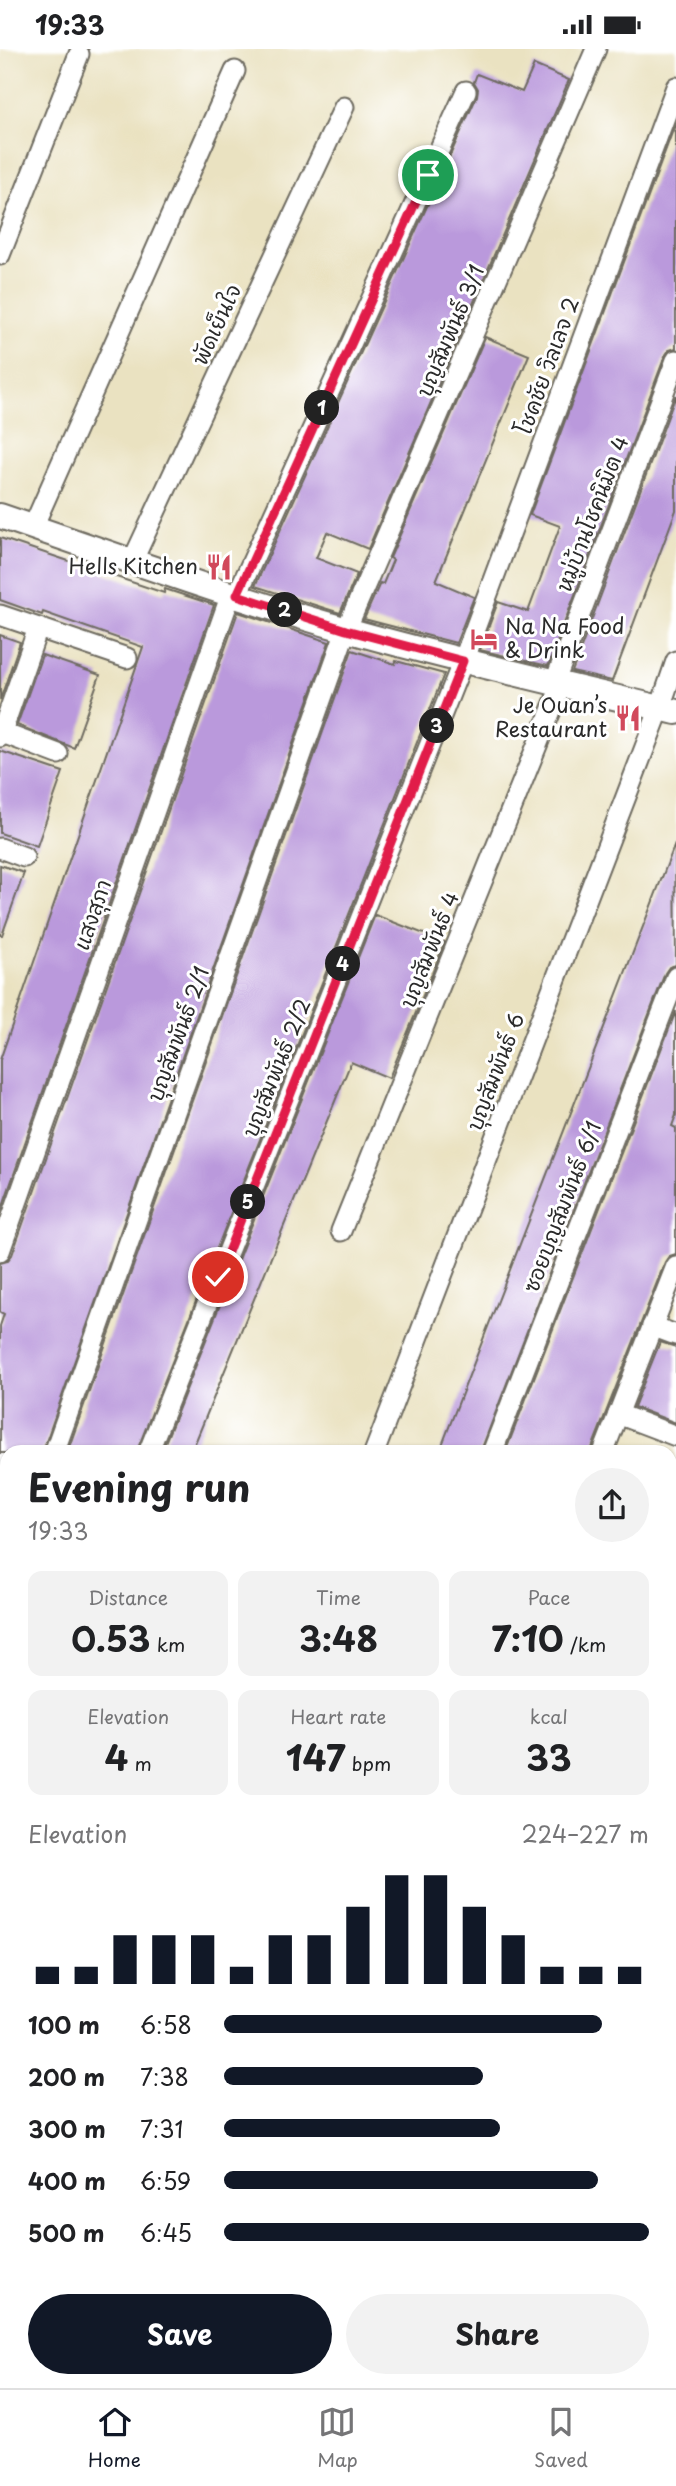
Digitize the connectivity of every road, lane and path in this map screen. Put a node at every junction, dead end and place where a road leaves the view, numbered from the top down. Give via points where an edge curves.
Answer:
1 (596, 49) edge
2 (79, 54) dead end
3 (235, 71) dead end
4 (676, 87) edge
5 (466, 91) dead end
6 (344, 107) dead end
7 (0, 255) edge
8 (676, 361) edge
9 (0, 516) edge
10 (33, 527) junction
11 (132, 562) junction
12 (234, 594) junction
13 (0, 615) edge
14 (38, 628) junction
15 (346, 630) junction
16 (127, 658) dead end
17 (463, 661) junction
18 (676, 661) edge
19 (557, 685) junction
20 (668, 710) edge
21 (1, 734) edge
22 (58, 754) dead end
23 (0, 848) edge
24 (24, 857) dead end
25 (676, 977) edge
26 (341, 1231) dead end
27 (0, 1251) edge
28 (676, 1266) edge
29 (652, 1326) junction
30 (676, 1335) edge
31 (618, 1415) junction
32 (676, 1436) edge
33 (57, 1445) edge
34 (151, 1445) edge
35 (377, 1445) edge
36 (495, 1445) edge
37 (606, 1445) edge

1 - 15 street, บุญสัมพันธ์ 3/1
2 - 7 street
3 - 10 street
4 - 17 street, โชคชัย วิลเลจ 2
5 - 12 street, แสงสุภา
6 - 11 street, พัดเย็นใจ
8 - 19 street, หมู่บ้านโชคนิมิต 4
9 - 10 street
10 - 11 street
11 - 12 street
12 - 15 street
12 - 27 street, แสงสุภา
13 - 14 street
14 - 16 street
14 - 21 street
15 - 17 street
15 - 33 street, บุญสัมพันธ์ 2/1
17 - 19 street
17 - 34 street, บุญสัมพันธ์ 2/2
18 - 20 street, บุญสัมพันธ์ 6
19 - 20 street
19 - 26 street, บุญสัมพันธ์ 4
20 - 35 street, บุญสัมพันธ์ 6
21 - 22 street
23 - 24 street
25 - 36 street, ซอยบุญสัมพันธ์ 6/1
28 - 29 street
29 - 30 street
29 - 31 street
31 - 32 street
31 - 37 street

